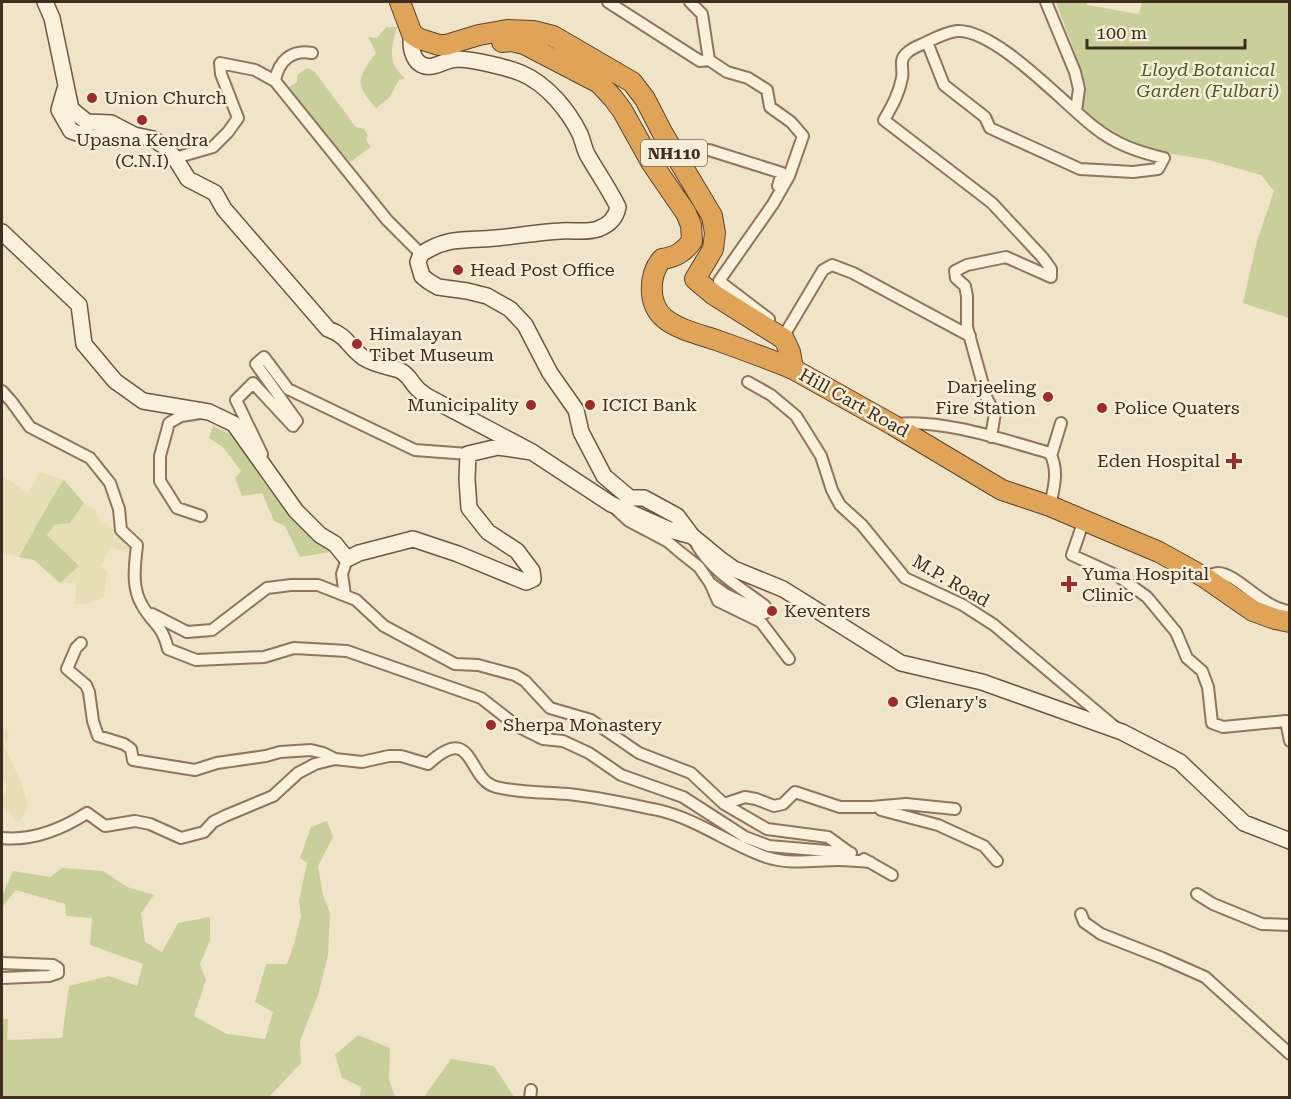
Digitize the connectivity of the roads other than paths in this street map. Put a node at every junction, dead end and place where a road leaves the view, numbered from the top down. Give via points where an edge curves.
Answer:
1 (45, 2) edge
2 (400, 2) edge
3 (608, 2) edge
4 (690, 2) edge
5 (1046, 2) edge
6 (412, 34) junction
7 (927, 42) junction
8 (446, 45) junction
9 (312, 53) dead end
10 (709, 60) junction
11 (275, 81) junction
12 (1076, 111) junction
13 (709, 150) dead end
14 (175, 158) junction
15 (773, 204) junction
16 (2, 231) edge
17 (421, 254) junction
18 (785, 335) junction
19 (969, 336) junction
20 (795, 370) junction
21 (748, 382) dead end
22 (2, 391) edge
23 (209, 412) junction
24 (1061, 423) dead end
25 (893, 424) junction
26 (991, 437) junction
27 (532, 452) junction
28 (468, 454) junction
29 (1051, 456) junction
30 (275, 482) junction
31 (611, 504) junction
32 (1050, 506) junction
33 (201, 516) dead end
34 (1084, 520) junction
35 (692, 536) junction
36 (347, 559) junction
37 (1204, 577) junction
38 (710, 583) junction
39 (345, 595) junction
40 (1290, 611) edge
41 (147, 612) junction
42 (1290, 621) edge
43 (81, 643) dead end
44 (789, 659) dead end
45 (1122, 732) junction
46 (1290, 741) edge
47 (335, 759) junction
48 (724, 804) junction
49 (872, 807) junction
50 (955, 809) dead end
51 (2, 838) edge
52 (1290, 841) edge
53 (851, 853) junction
54 (997, 861) dead end
55 (870, 862) junction
56 (892, 875) dead end
57 (1197, 894) dead end
58 (1081, 914) dead end
59 (1290, 925) edge
60 (2, 963) edge
61 (2, 978) edge
62 (1290, 1054) edge

1 - 14 street via 52,18 71,110 87,122 111,123 153,139
2 - 6 highway
3 - 10 street via 700,61
4 - 10 street via 702,14
5 - 12 street via 1075,72 1079,89
6 - 8 highway via 430,43
6 - 17 street via 412,55 425,66 458,59 502,67 522,74 549,93 568,111 586,154 618,207 611,222 595,231 451,240
7 - 12 street via 957,31 975,34 1012,57
7 - 12 street via 944,85 985,117 990,129 1080,169 1158,169 1164,158 1119,144
7 - 19 street via 906,53 901,64 901,86 884,120 992,203 1051,269 1051,277 1006,257 955,271 956,278 966,286
8 - 18 highway, NH110 via 507,30 533,32 553,36 632,82 711,216 715,234 712,249 695,279 714,295
8 - 20 highway via 459,49 513,41 599,83 622,110 691,225 693,241 675,257 662,259 655,267 652,297 656,308 664,318 682,328
9 - 11 street via 304,51 286,58
10 - 15 street via 767,90 770,107 803,136 789,176
11 - 14 street via 255,70 220,63 238,118 213,147
11 - 17 street via 387,220
13 - 15 street via 782,173
14 - 27 street via 188,179 215,193 224,209 328,329 340,333 354,351 382,367 399,370 430,398
15 - 18 street via 719,281
16 - 23 street via 79,305 84,344 115,381 143,401
17 - 35 street via 418,262 422,276 438,287 487,296 510,309 525,326 550,373 576,410 581,432 604,476 630,498 644,498 677,516
18 - 19 street via 823,270 832,265
18 - 20 highway, Hill Cart Road
19 - 26 street via 987,399 995,413
20 - 25 highway, Hill Cart Road
21 - 45 street, M.P. Road via 796,416 821,456 840,505 862,525 905,578 955,600 994,625
22 - 41 street via 30,427 90,458 110,483 119,509 120,530 136,545 134,582
23 - 30 street via 234,424
23 - 33 street via 181,416 169,423 160,456 159,481 177,508
24 - 29 street
25 - 26 street via 915,422
25 - 32 highway, Hill Cart Road via 1002,490
26 - 29 street
27 - 28 street via 498,447
27 - 31 street
28 - 30 street via 414,450 288,389 264,357 256,364 297,421 293,426 253,383 236,400
28 - 36 street via 469,508 488,532 517,551 532,571 533,579 526,582 413,539
29 - 32 street via 1056,476
30 - 36 street via 296,511
31 - 35 street
31 - 38 street via 629,521 667,541 699,567
32 - 34 highway, Hill Cart Road
34 - 37 highway, Hill Cart Road
34 - 46 street via 1072,555 1118,576 1147,597 1176,632 1187,658 1202,671 1212,723 1223,727 1286,721
35 - 38 street via 708,562 765,606 765,613
35 - 45 street via 734,568 783,589 901,663 982,682
36 - 39 street via 342,574
37 - 40 street via 1218,573 1229,576 1271,605
37 - 42 highway, Hill Cart Road via 1253,611
38 - 44 street via 718,601 761,622
39 - 41 street via 318,585 267,588 212,630 187,632
39 - 48 street via 384,626 455,664 478,665 515,675 550,708 591,720 639,753 691,773
41 - 53 street via 165,633 168,649 196,660 264,657 294,648 347,651 481,698 517,726 543,739 563,741 621,775 683,797 745,837 769,846
43 - 47 street via 67,669 86,685 98,736 124,744 131,749 133,760 195,770 280,752 311,750
45 - 52 street via 1180,762 1244,823
47 - 51 street via 298,773 273,796 225,816 193,836 181,838 135,821 105,825 87,813 47,832
47 - 55 street via 362,762 400,756 428,764 453,748 471,757 482,778 493,786 569,794 660,811 781,861
48 - 49 street via 745,797 774,806 783,804 795,792 840,807
48 - 53 street via 767,829 828,837
49 - 50 street via 906,804
49 - 54 street via 938,825 984,846
53 - 55 street
55 - 56 street
57 - 59 street via 1262,924
58 - 62 street via 1084,922 1101,934 1205,977
60 - 61 street via 58,968 57,973 49,976

